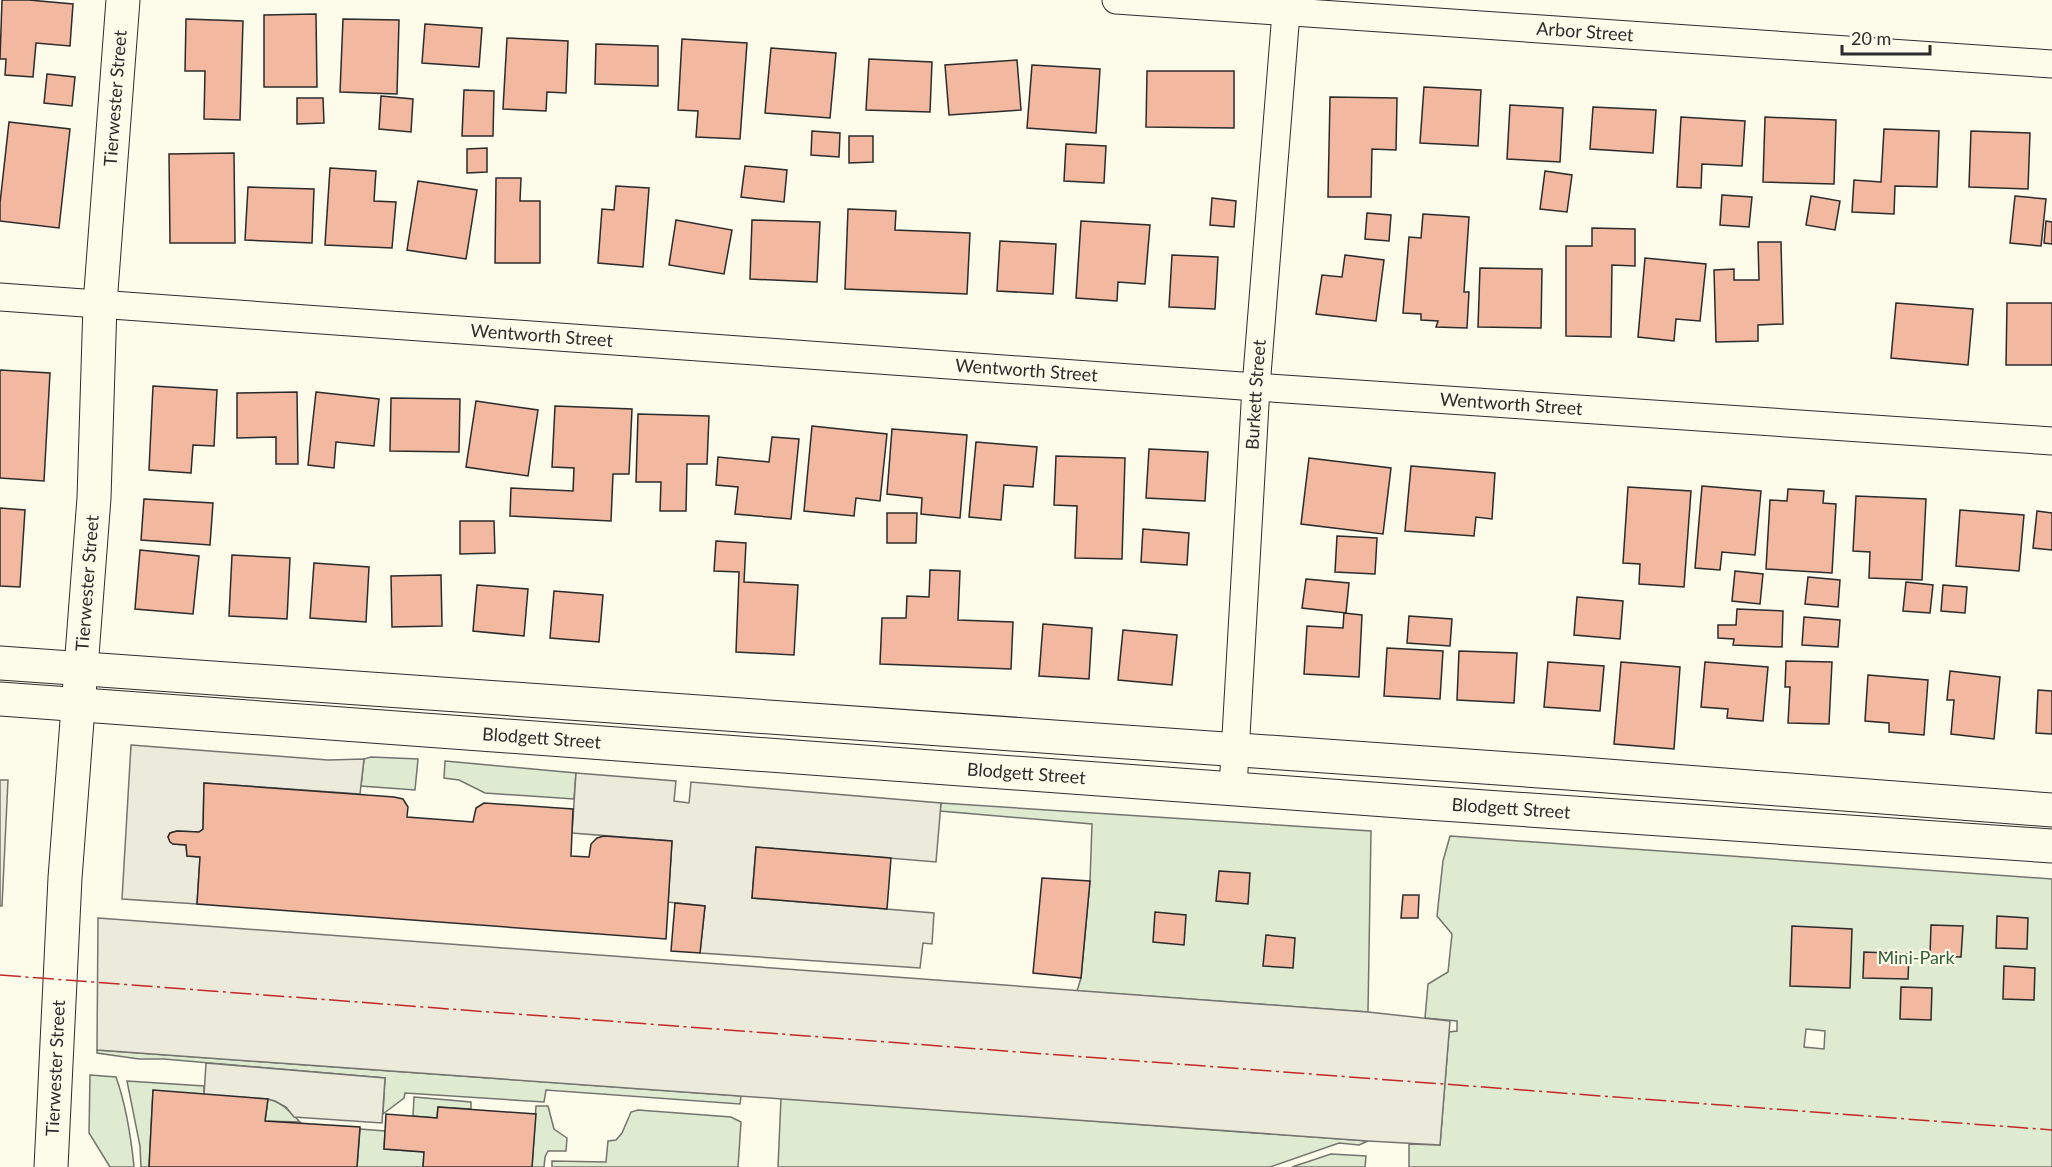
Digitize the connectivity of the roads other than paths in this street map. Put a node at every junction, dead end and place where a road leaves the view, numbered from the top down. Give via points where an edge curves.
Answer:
1 (123, 0) edge
2 (1116, 0) edge
3 (1287, 6) edge
4 (2052, 64) edge
5 (0, 297) edge
6 (100, 304) junction
7 (1256, 387) junction
8 (2052, 441) edge
9 (0, 663) edge
10 (81, 669) junction
11 (0, 699) edge
12 (79, 705) junction
13 (722, 714) junction
14 (720, 751) junction
15 (1236, 751) junction
16 (1417, 764) junction
17 (1233, 788) junction
18 (1933, 801) junction
19 (1413, 802) junction
20 (2052, 810) edge
21 (1929, 837) junction
22 (2052, 846) edge
23 (51, 1167) edge

1 - 6 main road, Tierwester Street
2 - 3 street, Arbor Street
3 - 4 street, Arbor Street
3 - 7 street, Burkett Street
5 - 6 street, Wentworth Street
6 - 7 street, Wentworth Street
6 - 10 main road, Tierwester Street via 94,498
7 - 8 street, Wentworth Street
7 - 15 street, Burkett Street
9 - 10 main road, Blodgett Street
10 - 12 main road, Tierwester Street
10 - 13 main road, Blodgett Street
11 - 12 main road, Blodgett Street
12 - 14 main road, Blodgett Street
12 - 23 main road, Tierwester Street via 60,958
13 - 14 main road
13 - 15 main road, Blodgett Street
14 - 17 main road, Blodgett Street
15 - 16 main road, Blodgett Street
15 - 17 street, Burkett Street
16 - 18 main road, Blodgett Street
16 - 19 main road
17 - 19 main road, Blodgett Street
18 - 20 main road, Blodgett Street
18 - 21 main road
19 - 21 main road, Blodgett Street
21 - 22 main road, Blodgett Street

